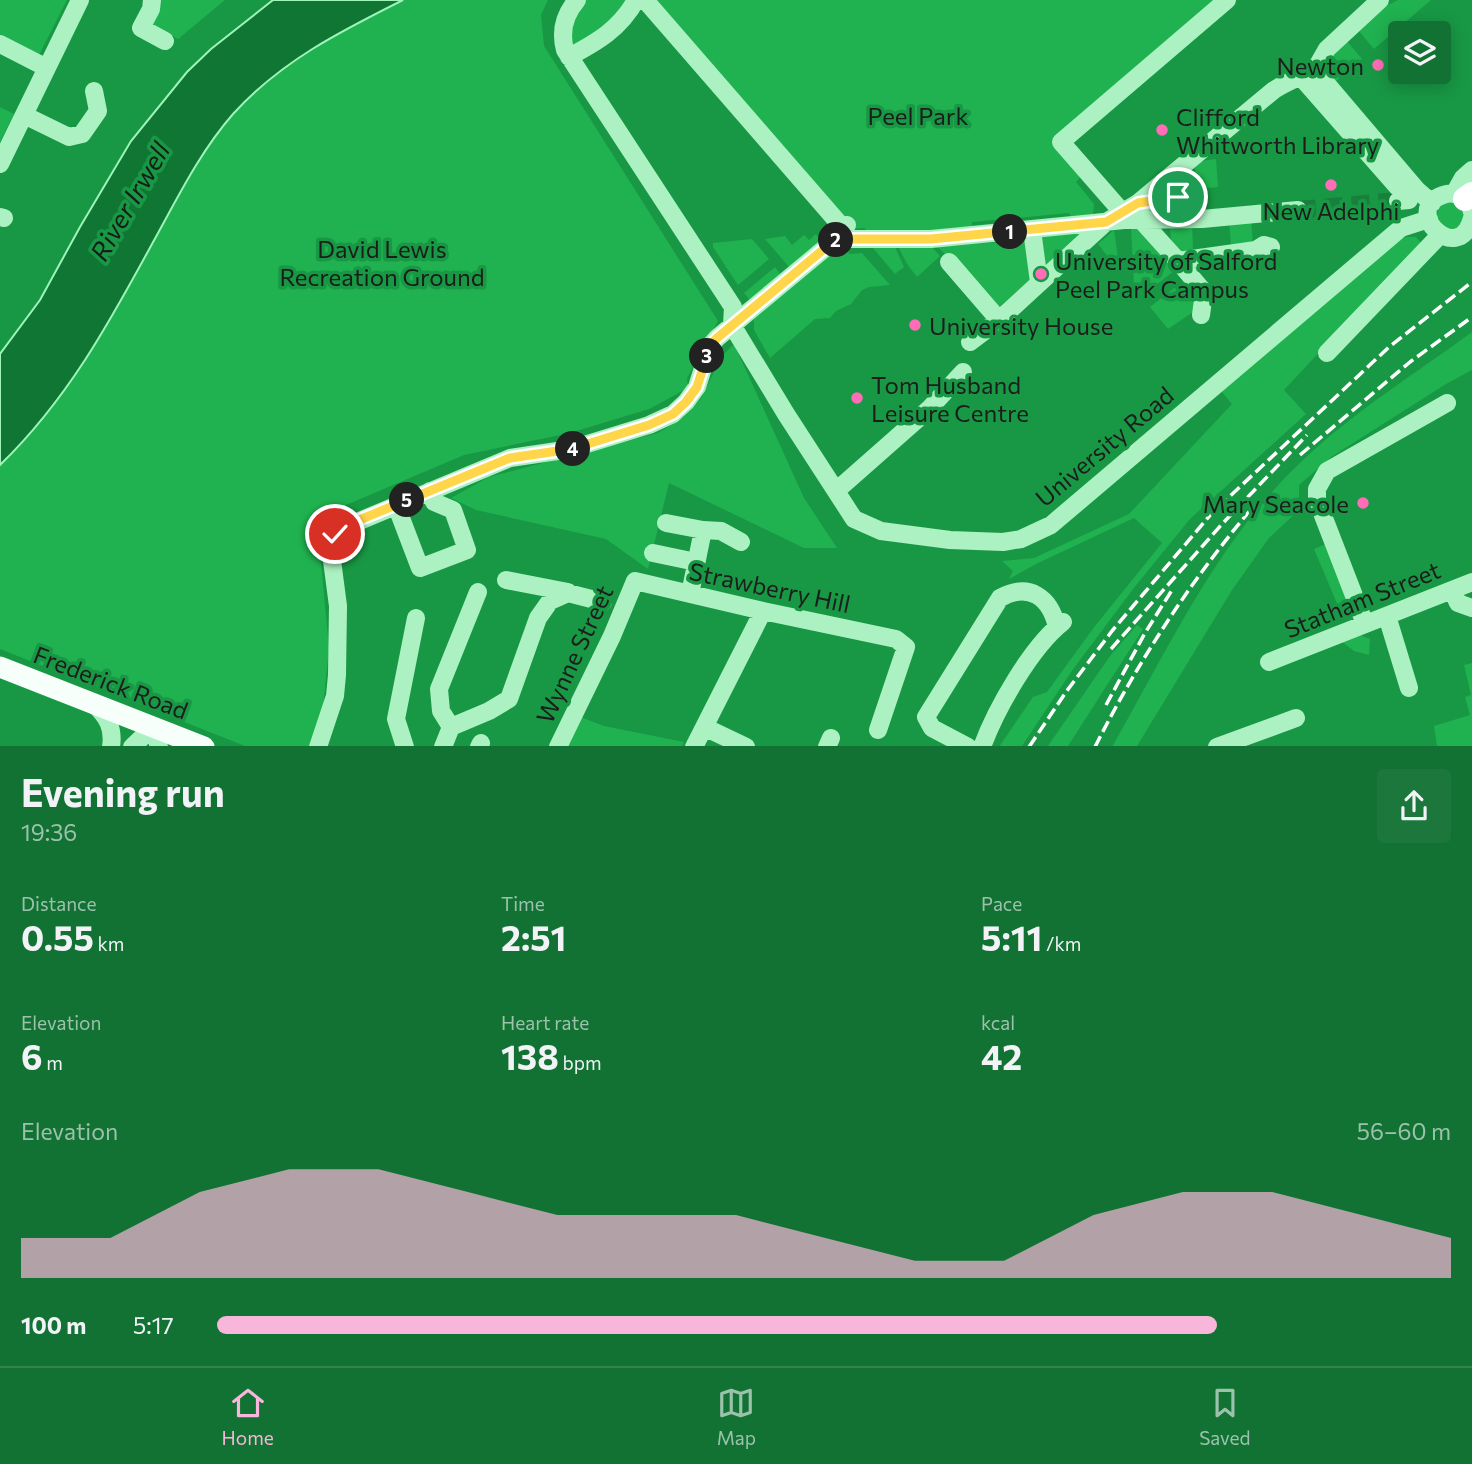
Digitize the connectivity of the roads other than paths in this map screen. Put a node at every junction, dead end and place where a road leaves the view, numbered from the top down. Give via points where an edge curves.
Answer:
1 (80, 0) edge
2 (152, 0) edge
3 (578, 0) edge
4 (636, 0) edge
5 (645, 0) edge
6 (1227, 0) edge
7 (1381, 0) edge
8 (165, 41) dead end
9 (0, 44) edge
10 (569, 57) junction
11 (47, 68) junction
12 (1308, 74) junction
13 (94, 91) dead end
14 (24, 115) junction
15 (0, 164) edge
16 (1472, 170) edge
17 (1398, 201) dead end
18 (1467, 204) edge
19 (1298, 210) tunnel mouth
20 (1430, 211) junction
21 (1134, 212) junction
22 (1106, 222) junction
23 (1032, 230) junction
24 (842, 231) junction
25 (1440, 235) junction
26 (931, 239) junction
27 (1270, 247) dead end
28 (1178, 261) junction
29 (1039, 282) junction
30 (1201, 315) dead end
31 (999, 320) junction
32 (732, 325) junction
33 (970, 342) dead end
34 (1327, 353) dead end
35 (963, 372) dead end
36 (1447, 403) dead end
37 (430, 491) junction
38 (836, 491) junction
39 (385, 513) junction
40 (666, 523) dead end
41 (703, 530) junction
42 (741, 542) dead end
43 (653, 554) dead end
44 (696, 562) junction
45 (506, 580) dead end
46 (635, 581) joint
47 (1472, 582) edge
48 (1452, 590) junction
49 (478, 592) dead end
50 (568, 593) junction
51 (690, 594) junction
52 (603, 602) dead end
53 (1472, 608) edge
54 (763, 611) junction
55 (1387, 616) junction
56 (416, 618) dead end
57 (1365, 624) junction
58 (1269, 662) dead end
59 (0, 667) edge
60 (1409, 688) dead end
61 (94, 704) junction
62 (1296, 718) dead end
63 (451, 727) junction
64 (704, 727) junction
65 (878, 730) dead end
66 (156, 737) edge
67 (111, 746) edge
68 (134, 746) edge
69 (199, 746) edge
70 (318, 746) edge
71 (405, 746) edge
72 (443, 746) edge
73 (558, 746) edge
74 (694, 746) edge
75 (744, 746) edge
76 (966, 746) edge
77 (982, 746) edge
78 (1220, 746) edge

1 - 11 street
2 - 8 street via 141,28
3 - 10 street via 563,25
4 - 10 street via 612,31
5 - 24 street
6 - 21 street via 1061,142
7 - 12 street via 1327,49
9 - 11 street
10 - 32 street, University Road via 733,307
11 - 14 street
12 - 17 street via 1409,200
12 - 20 street via 1417,190
12 - 21 street via 1274,90
13 - 14 street via 103,116 82,134 69,137
14 - 15 street
16 - 18 street via 1463,178
18 - 20 street via 1441,195
18 - 25 street via 1467,230 1459,236
19 - 21 street via 1202,219 1178,197
20 - 25 street via 1433,229
20 - 38 street, University Road via 1401,228 1051,525 1021,539 1003,541 881,531 855,519
21 - 22 street
21 - 28 street
22 - 23 street
22 - 29 street
23 - 26 street
23 - 29 street
24 - 26 street
24 - 32 street
25 - 34 street
26 - 31 street
27 - 28 street
28 - 30 street via 1204,292
29 - 31 street
31 - 33 street
32 - 37 street via 710,346 697,387 673,414 571,449 510,458
32 - 38 street, University Road
35 - 38 street via 929,409
36 - 57 street via 1327,471 1317,489 1317,500
37 - 39 street
37 - 39 street via 434,502 453,510 467,550 420,568
39 - 70 street via 342,527 332,539 339,654 335,696
40 - 41 street
41 - 42 street via 722,531
41 - 44 street
43 - 44 street
44 - 51 street
45 - 50 street
46 - 51 street, Strawberry Hill
46 - 73 street, Wynne Street
47 - 48 street, Statham Street
48 - 53 street via 1458,603
48 - 55 street, Statham Street
49 - 63 street via 439,690 441,711
50 - 52 street
50 - 63 street via 544,607 509,699
51 - 54 street, Strawberry Hill
54 - 64 street
54 - 65 street, Strawberry Hill via 896,639 906,647
55 - 57 street, Statham Street
55 - 60 street
56 - 71 street via 396,719
57 - 58 street, Statham Street
59 - 61 main road, Frederick Road
61 - 66 main road, Frederick Road
61 - 67 street via 112,730
62 - 78 street
63 - 72 street
64 - 74 street
64 - 75 street
66 - 68 street
66 - 69 main road, Frederick Road
76 - 77 street via 932,728 926,717 1000,598 1028,592 1051,609 1060,625 1045,638 997,709

